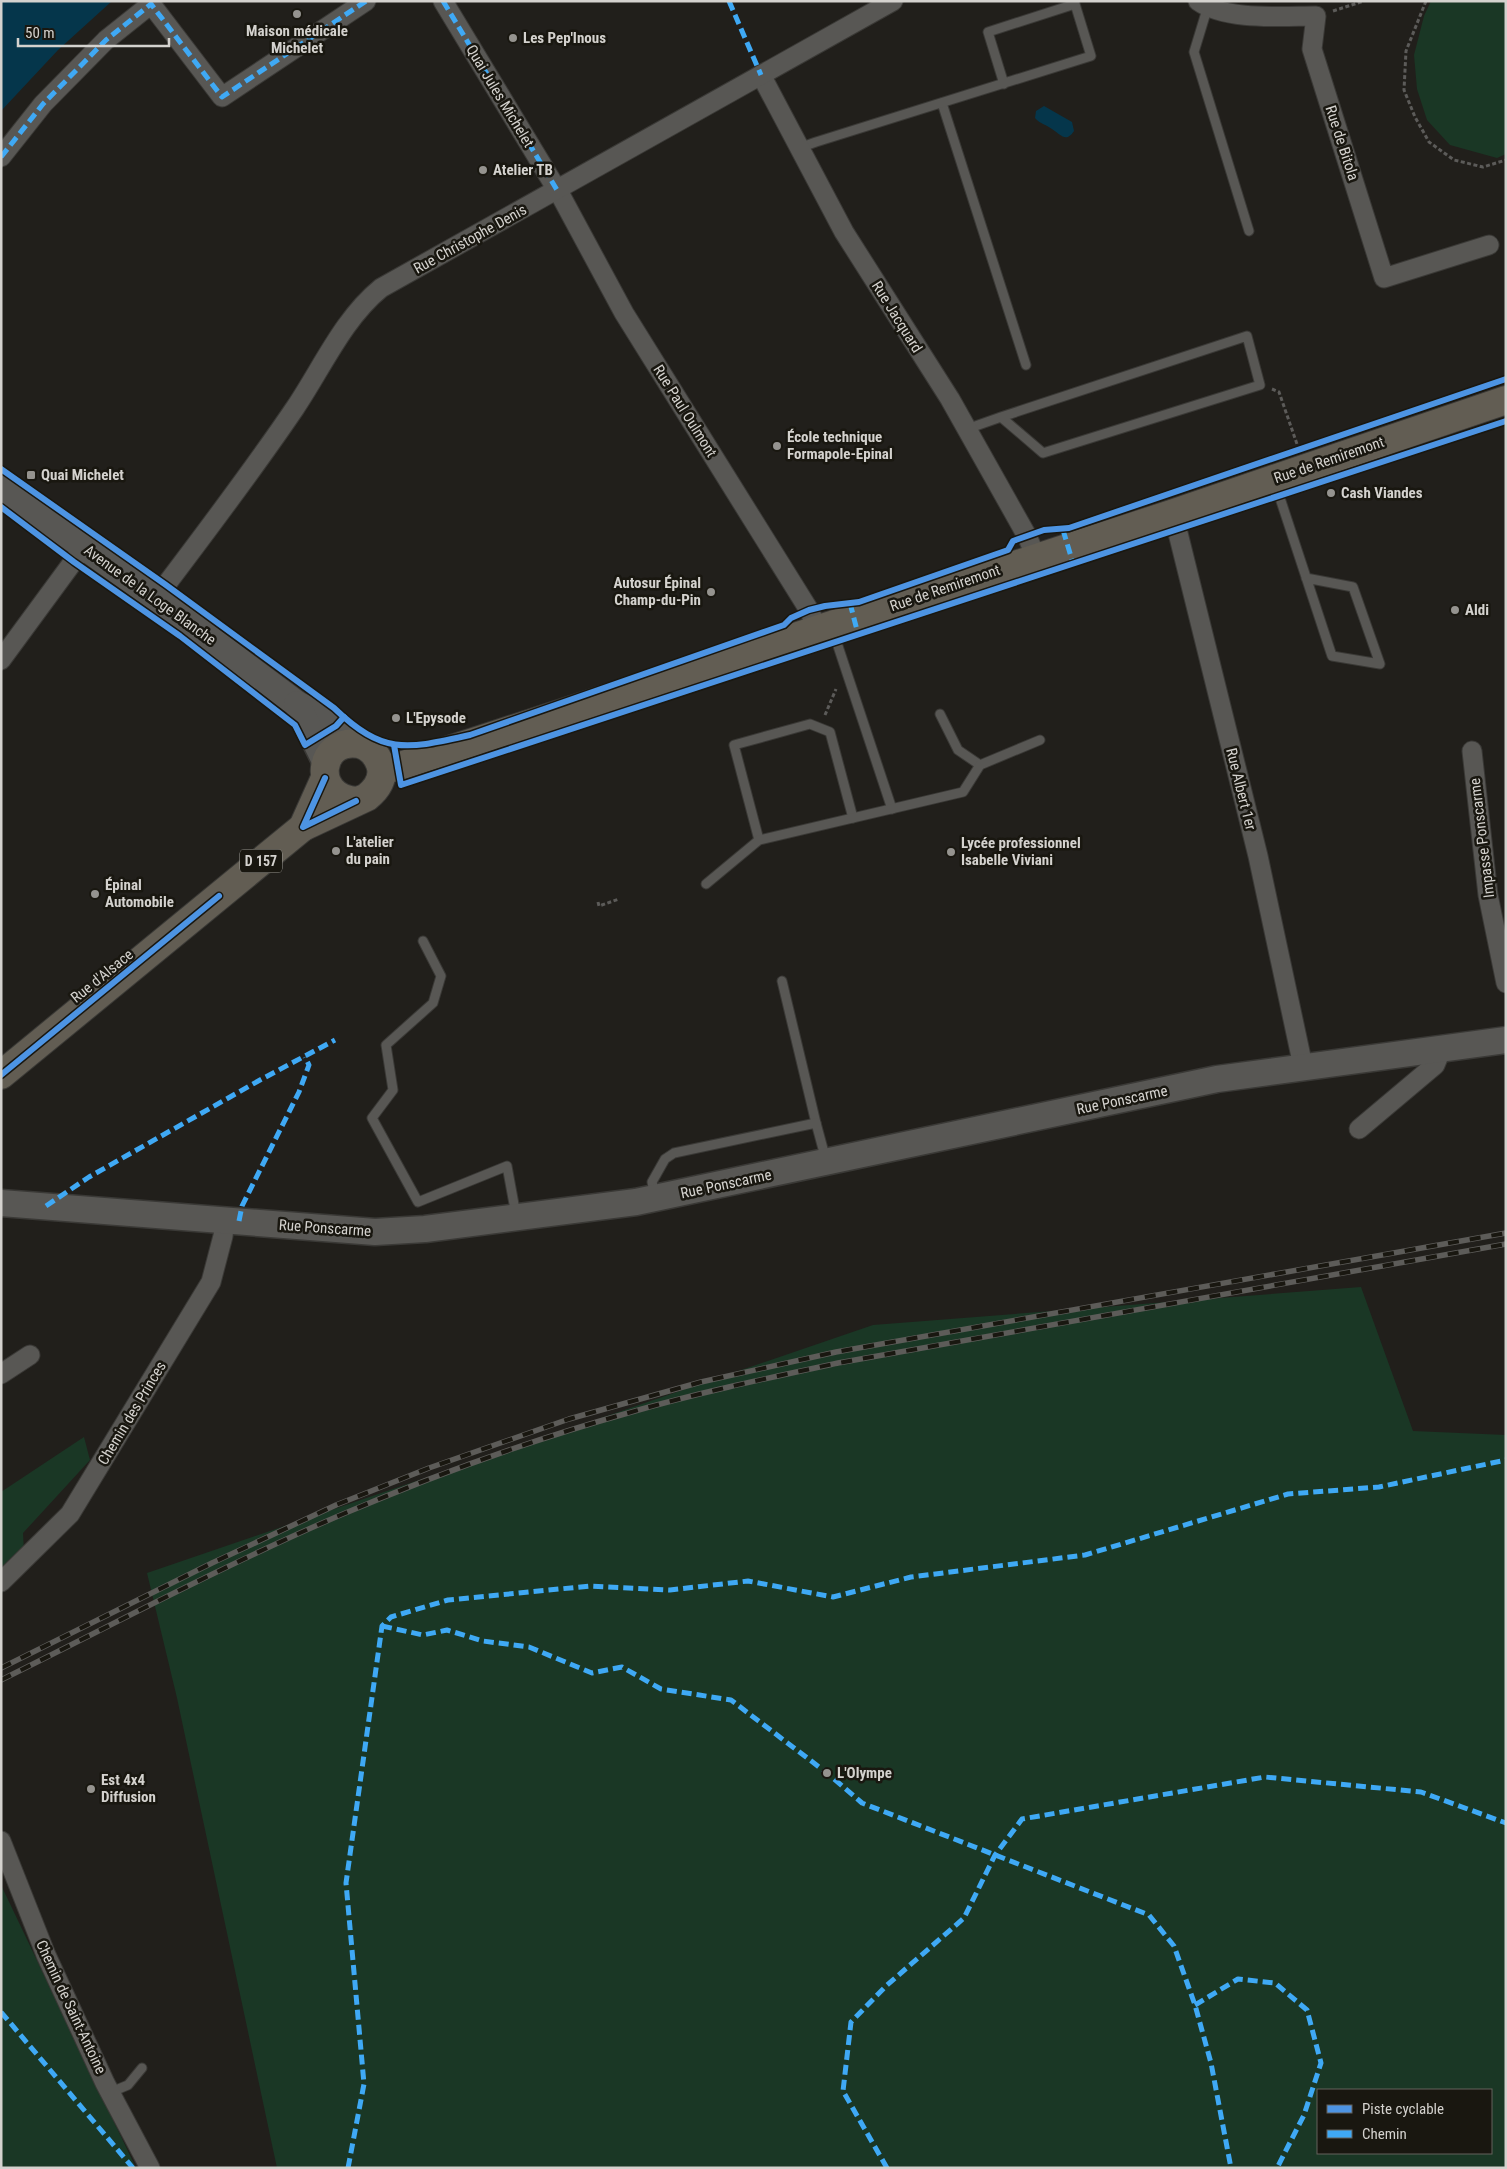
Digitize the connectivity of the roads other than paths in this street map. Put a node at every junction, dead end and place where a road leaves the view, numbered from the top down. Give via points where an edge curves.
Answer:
1 (366, 1) edge
2 (443, 1) edge
3 (893, 1) edge
4 (1203, 4) edge
5 (761, 75) junction
6 (1004, 84) junction
7 (942, 103) junction
8 (800, 148) junction
9 (1, 157) edge
10 (557, 190) junction
11 (1249, 231) dead end
12 (1490, 245) dead end
13 (1026, 365) dead end
14 (1506, 400) edge
15 (1001, 417) junction
16 (967, 429) junction
17 (1, 488) edge
18 (1279, 495) dead end
19 (1171, 514) junction
20 (84, 547) junction
21 (1036, 557) junction
22 (1306, 578) junction
23 (156, 598) junction
24 (824, 628) junction
25 (1, 660) edge
26 (297, 704) junction
27 (940, 714) dead end
28 (1040, 740) dead end
29 (352, 743) junction
30 (1472, 751) dead end
31 (980, 765) junction
32 (382, 769) junction
33 (325, 771) junction
34 (356, 801) junction
35 (892, 809) junction
36 (853, 818) junction
37 (303, 827) junction
38 (759, 840) junction
39 (706, 884) dead end
40 (423, 941) dead end
41 (782, 981) dead end
42 (1506, 983) edge
43 (1506, 1040) edge
44 (1442, 1048) junction
45 (4, 1066) edge
46 (1303, 1066) junction
47 (816, 1123) junction
48 (1359, 1129) dead end
49 (827, 1162) junction
50 (655, 1198) junction
51 (1, 1203) edge
52 (517, 1218) junction
53 (225, 1220) junction
54 (30, 1355) dead end
55 (1, 1374) edge
56 (1, 1582) edge
57 (1, 1841) edge
58 (142, 2068) dead end
59 (106, 2083) junction
60 (150, 2168) edge

1 - 9 street via 222,98 151,4 106,40 43,104
2 - 10 street, Quai Jules Michelet
3 - 5 street, Rue Christophe Denis
4 - 11 lane via 1194,52
4 - 12 street, Rue de Bitola via 1226,12 1316,16 1312,49 1384,278
5 - 8 street, Rue Jacquard
5 - 10 street, Rue Christophe Denis
6 - 6 lane via 1091,56 1074,4 988,32
6 - 7 lane
7 - 8 lane
7 - 13 lane
8 - 16 street, Rue Jacquard via 844,232
10 - 23 street, Rue Christophe Denis via 381,288 367,299 295,408
10 - 24 street, Rue Paul Oulmont via 624,313 809,610
14 - 19 main road, Rue de Remiremont
15 - 15 lane via 1247,336 1260,384 1043,453
15 - 16 lane
16 - 21 street, Rue Jacquard
17 - 20 street, Avenue de la Loge Blanche
18 - 22 lane
19 - 21 main road, Rue de Remiremont
19 - 46 street, Rue Albert 1er via 1258,856
20 - 23 street, Avenue de la Loge Blanche
20 - 25 street
21 - 24 main road, Rue de Remiremont
22 - 22 lane via 1332,656 1380,664 1353,586
23 - 26 street, Avenue de la Loge Blanche
24 - 32 main road, Rue de Remiremont via 516,730
24 - 35 lane via 847,672
26 - 29 street, Avenue de la Loge Blanche via 322,715
26 - 33 street, Avenue de la Loge Blanche
27 - 31 lane via 958,750
28 - 31 lane
29 - 32 main road via 371,750
29 - 33 main road via 333,751
30 - 42 street, Impasse Ponscarme via 1488,895
31 - 35 lane via 963,792
32 - 34 main road via 375,790
33 - 34 main road via 328,787 335,795
33 - 37 main road, Rue d'Alsace / D 157
34 - 37 main road, Rue d'Alsace / D 157
35 - 36 lane
36 - 38 lane
36 - 38 lane via 830,732 810,724 734,745
37 - 45 main road, Rue d'Alsace / D 157
38 - 39 lane
40 - 52 lane via 441,976 433,1003 386,1046 393,1090 372,1118 418,1202 507,1166
41 - 47 lane
43 - 44 street, Rue Ponscarme
44 - 46 street, Rue Ponscarme
44 - 48 street via 1435,1065
46 - 49 street, Rue Ponscarme via 1218,1079
47 - 49 lane
47 - 50 lane via 674,1154 665,1159 652,1182
49 - 50 street, Rue Ponscarme
50 - 52 street, Rue Ponscarme
51 - 53 street, Rue Ponscarme
52 - 53 street, Rue Ponscarme via 375,1232
53 - 56 street, Chemin des Princes via 224,1236 211,1282 70,1514
54 - 55 street
57 - 59 street, Chemin de Saint-Antoine via 46,1955
58 - 59 lane via 128,2086 116,2090
59 - 60 street, Chemin de Saint-Antoine

